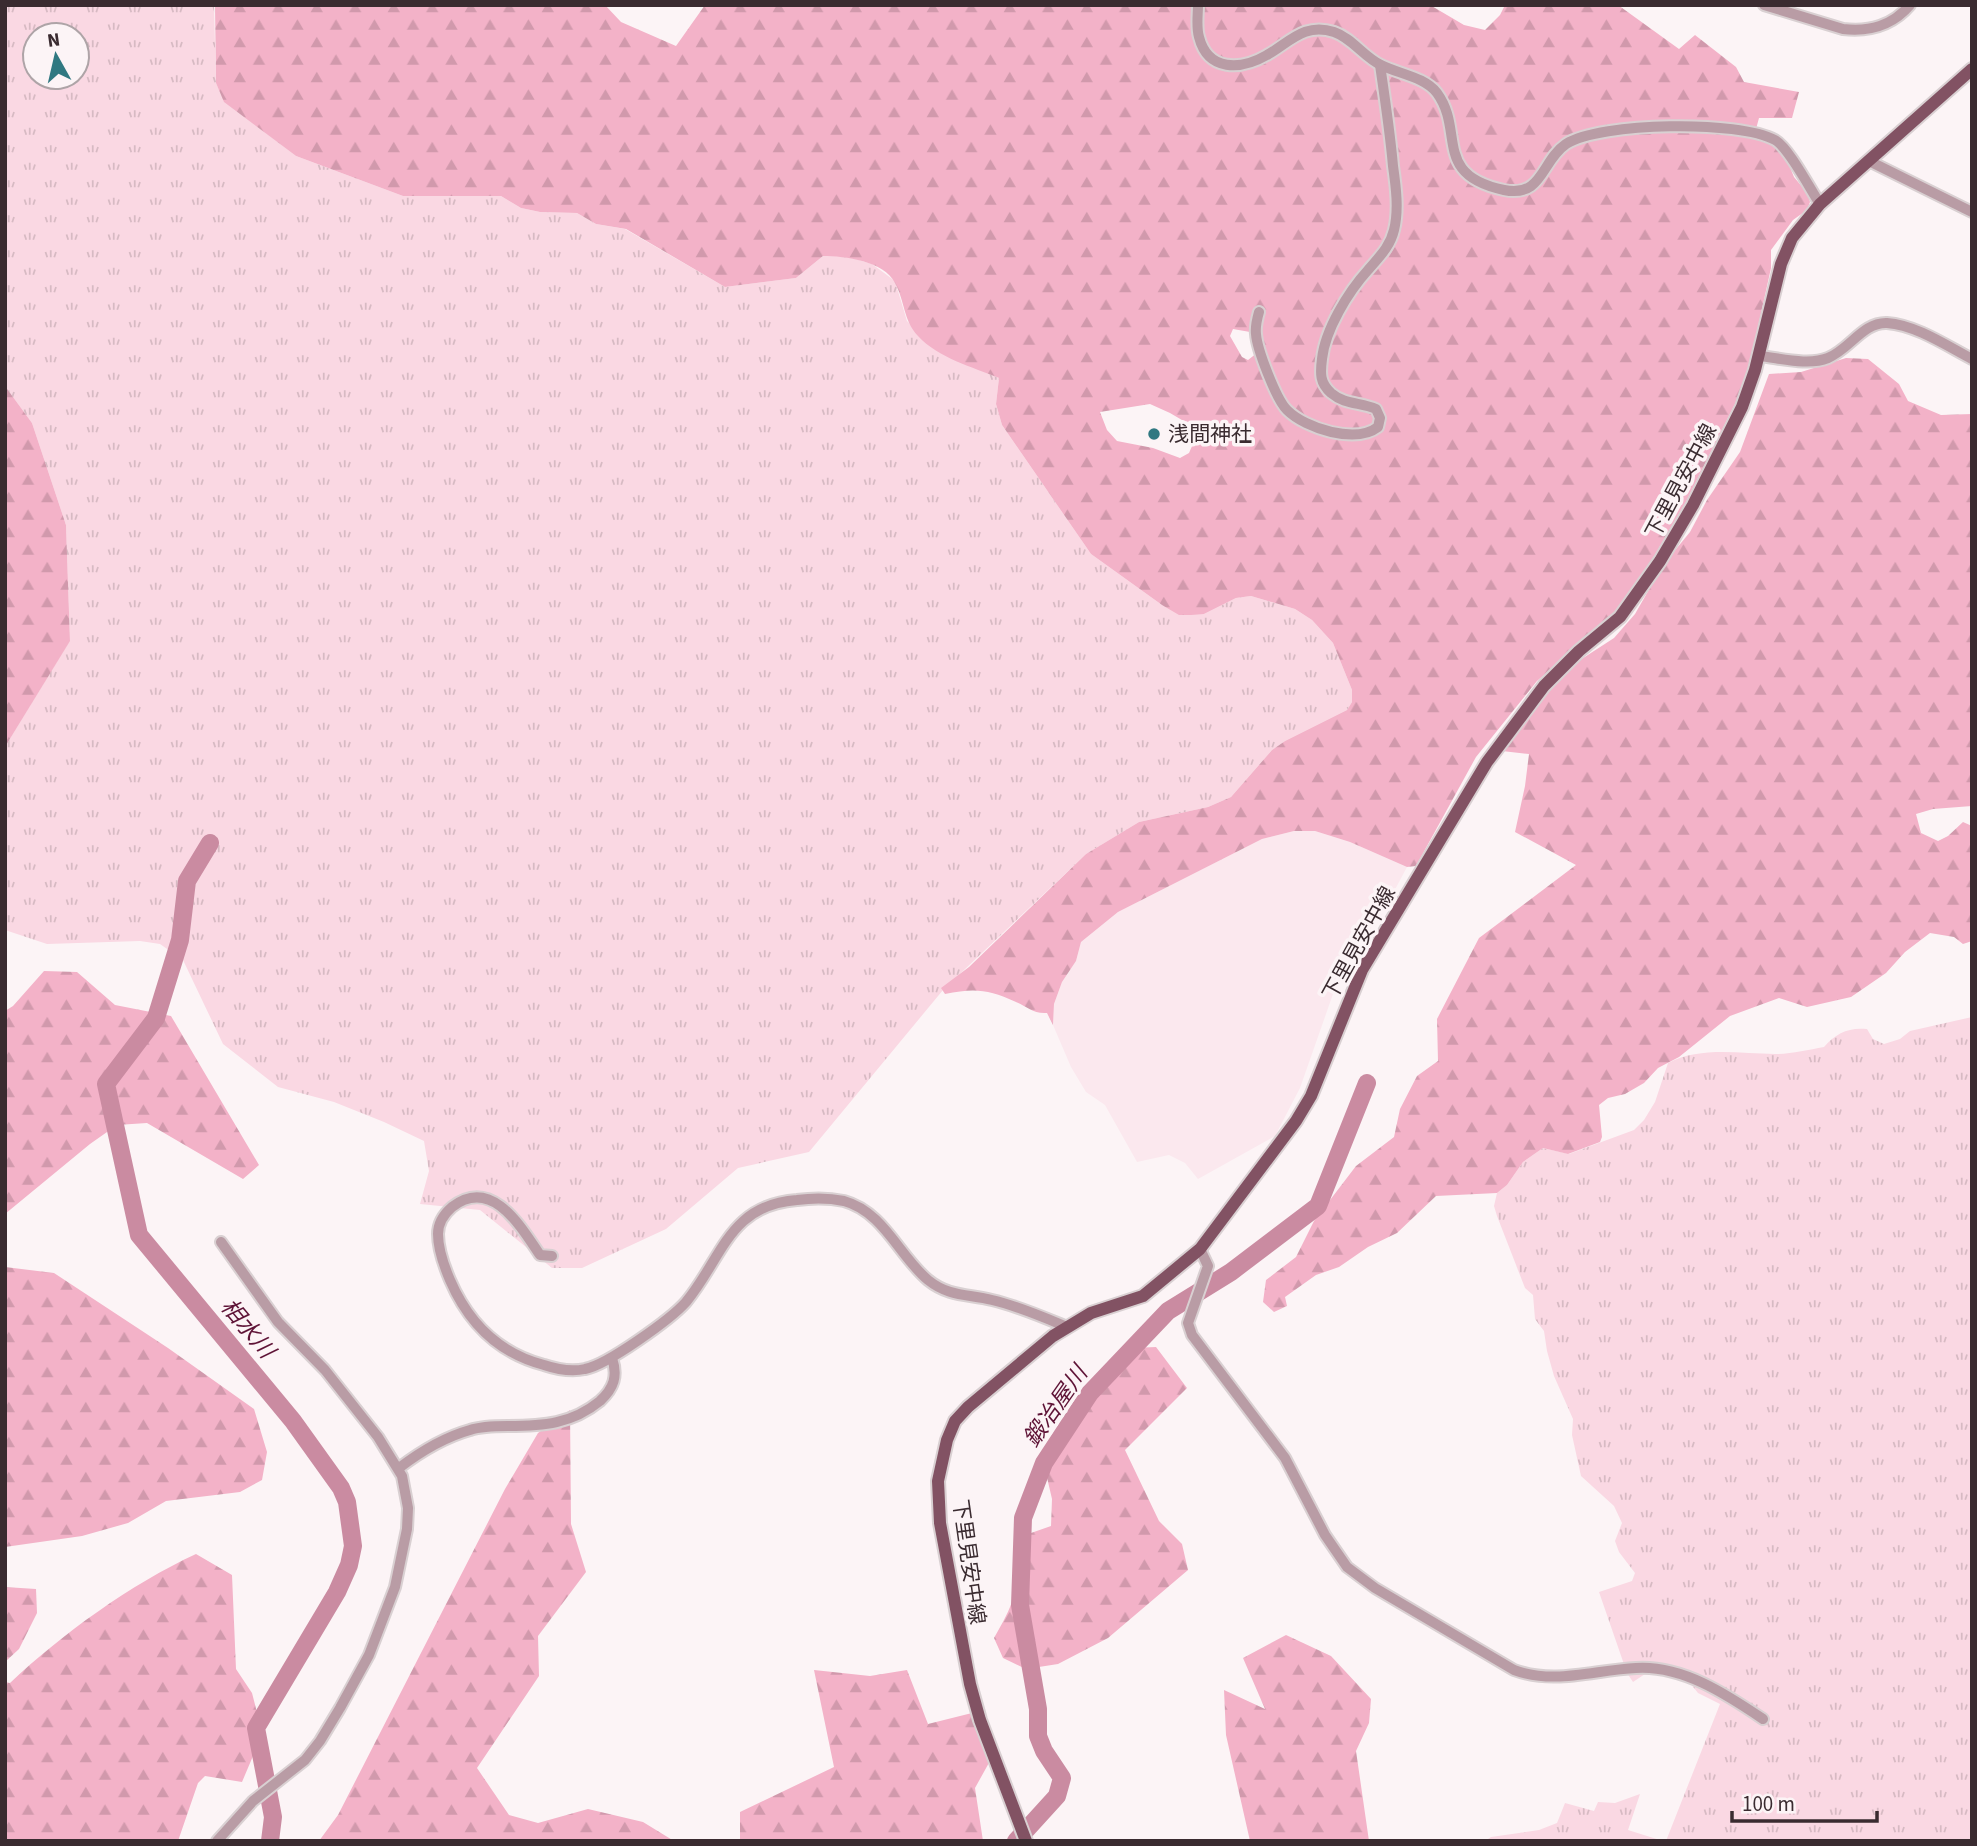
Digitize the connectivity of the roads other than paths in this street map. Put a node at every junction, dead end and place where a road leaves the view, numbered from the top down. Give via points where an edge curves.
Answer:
1 (1198, 5) edge
2 (1764, 5) edge
3 (1910, 5) edge
4 (1380, 65) junction
5 (1972, 69) edge
6 (1869, 161) junction
7 (1821, 204) junction
8 (1972, 212) edge
9 (1259, 312) dead end
10 (1759, 356) junction
11 (1972, 359) edge
12 (221, 1242) dead end
13 (1200, 1249) junction
14 (552, 1256) dead end
15 (1067, 1327) junction
16 (611, 1358) junction
17 (399, 1468) junction
18 (1763, 1718) dead end
19 (216, 1841) edge
20 (1026, 1841) edge

1 - 4 street via 1202,46 1223,65 1243,65 1301,33 1322,30 1335,32
2 - 3 street via 1855,31 1889,23
4 - 7 street via 1431,86 1446,109 1452,149 1461,166 1469,175 1504,190 1531,187 1558,150 1570,142 1626,129 1704,126 1774,140 1789,153
4 - 9 street via 1396,220 1391,242 1330,327 1320,375 1333,395 1376,409 1378,427 1361,435 1332,432 1287,409 1275,391 1256,338
5 - 6 main road, 下里見安中線
6 - 7 main road, 下里見安中線
6 - 8 street
7 - 10 main road, 下里見安中線 via 1792,238 1781,264
10 - 11 street via 1808,362 1826,359 1873,325 1886,323 1900,325
10 - 13 main road, 下里見安中線 via 1742,407 1660,561 1620,617 1544,686 1486,762 1362,970 1311,1096
12 - 17 street via 278,1322 344,1393
13 - 15 main road, 下里見安中線 via 1143,1296 1091,1313
13 - 18 street via 1208,1266 1188,1323 1192,1335 1285,1458 1347,1567 1374,1588 1533,1677 1659,1669 1687,1675
14 - 16 street via 540,1255 513,1215 494,1202 478,1197 459,1202 443,1215 438,1233 443,1263 458,1300 481,1331 509,1352 550,1367 578,1370
15 - 16 street via 992,1300 949,1294 927,1279 863,1210 844,1201 806,1199 756,1210 740,1222 685,1303
15 - 20 main road, 下里見安中線 via 955,1420 939,1481 940,1523 970,1684
16 - 17 street via 615,1381 606,1396 568,1421 472,1429 436,1444
17 - 19 street via 407,1529 395,1587 369,1655 320,1741

